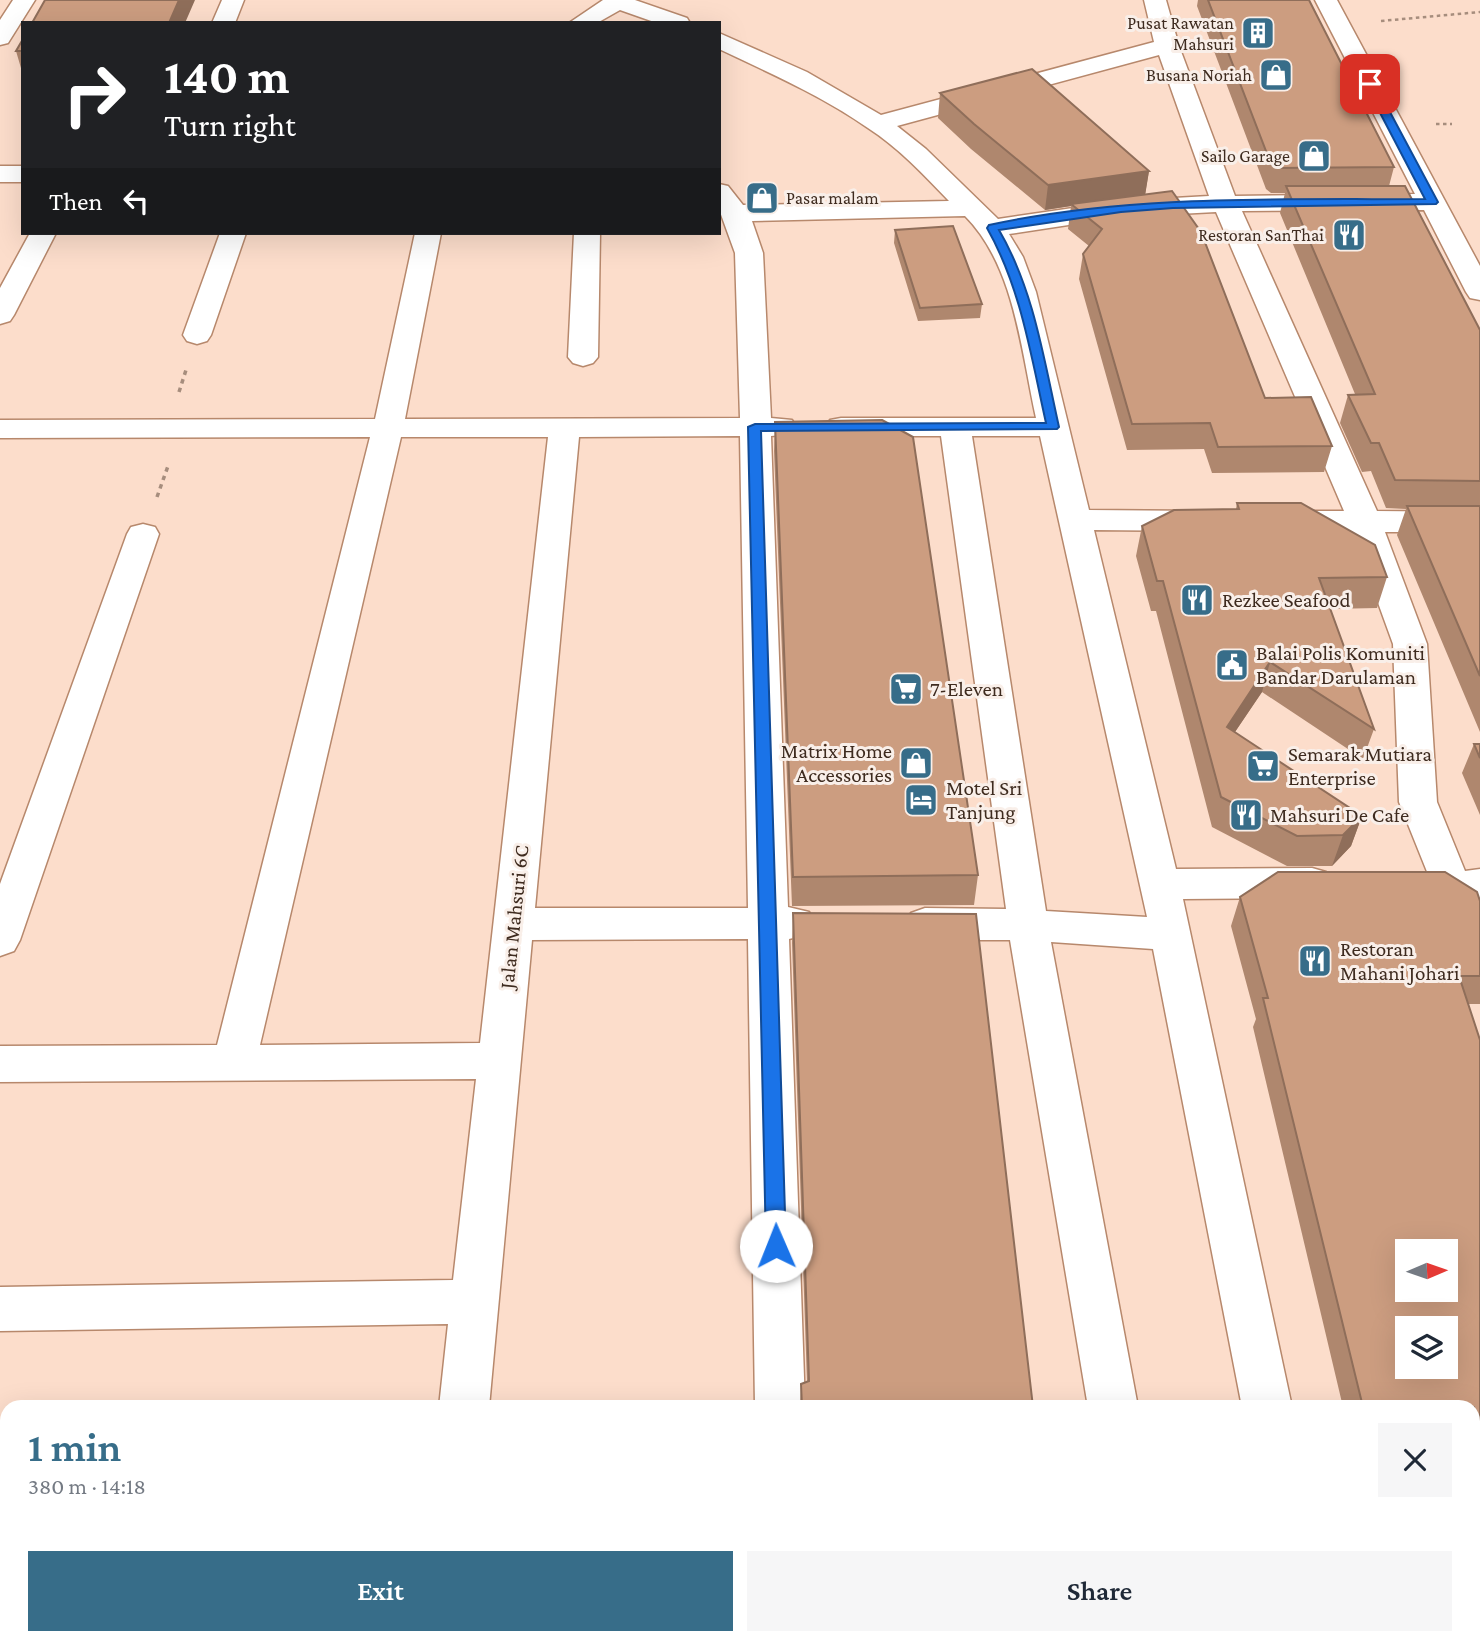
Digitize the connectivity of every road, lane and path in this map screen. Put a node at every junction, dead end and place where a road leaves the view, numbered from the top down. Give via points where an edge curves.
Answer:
1 (24, 0) edge
2 (233, 0) edge
3 (617, 0) edge
4 (1155, 0) edge
5 (1332, 11) edge
6 (1480, 12) edge
7 (224, 21) edge
8 (583, 21) edge
9 (674, 21) edge
10 (0, 38) edge
11 (721, 41) edge
12 (1167, 46) junction
13 (1035, 81) junction
14 (1054, 99) edge
15 (878, 123) junction
16 (0, 174) edge
17 (21, 174) edge
18 (1144, 178) edge
19 (1433, 202) junction
20 (727, 203) edge
21 (1173, 204) junction
22 (1225, 204) junction
23 (982, 218) junction
24 (42, 235) edge
25 (232, 235) edge
26 (428, 235) edge
27 (587, 235) edge
28 (1480, 292) edge
29 (0, 315) edge
30 (197, 335) joint
31 (583, 357) dead end
32 (755, 427) junction
33 (955, 427) junction
34 (1053, 427) junction
35 (388, 428) junction
36 (564, 428) junction
37 (0, 429) edge
38 (174, 429) junction
39 (1076, 520) junction
40 (1365, 522) junction
41 (1480, 522) edge
42 (143, 534) joint
43 (1353, 883) edge
44 (1408, 883) edge
45 (1160, 884) junction
46 (1471, 885) edge
47 (768, 923) junction
48 (513, 924) junction
49 (836, 924) edge
50 (891, 924) edge
51 (1028, 925) junction
52 (1171, 934) junction
53 (0, 940) edge
54 (499, 1061) junction
55 (234, 1063) junction
56 (0, 1064) edge
57 (474, 1302) junction
58 (0, 1309) edge
59 (465, 1400) edge
60 (780, 1400) edge
61 (1112, 1400) edge
62 (1266, 1400) edge

1 - 10 street
2 - 7 street
3 - 8 street
3 - 9 street
4 - 12 street
5 - 6 path via 1426,19
5 - 19 street
11 - 15 street via 799,77
12 - 13 street
12 - 22 street
13 - 14 street
13 - 15 street
15 - 23 street
16 - 17 street
18 - 21 street
19 - 22 street
19 - 28 street
20 - 23 street
20 - 32 street via 749,253
21 - 22 street
21 - 23 street
22 - 40 street
23 - 34 street via 1009,257 1023,292
24 - 29 street
25 - 30 street
26 - 35 street
27 - 31 street
30 - 38 path
32 - 33 street
32 - 36 street
32 - 47 street
33 - 34 street
33 - 51 street
34 - 39 street
35 - 36 street
35 - 38 street
35 - 55 street
36 - 48 street, Jalan Mahsuri 6C
37 - 38 street
38 - 42 path
39 - 40 street
39 - 45 street
40 - 41 street
40 - 46 street via 1410,644 1418,802
42 - 53 street
43 - 45 street
44 - 46 street
45 - 52 street
47 - 48 street
47 - 49 street
47 - 60 street
48 - 54 street, Jalan Mahsuri 6C
50 - 51 street
51 - 52 street
51 - 61 street
52 - 62 street
54 - 55 street
54 - 57 street, Jalan Mahsuri 6C
55 - 56 street
57 - 58 street
57 - 59 street, Jalan Mahsuri 6C

